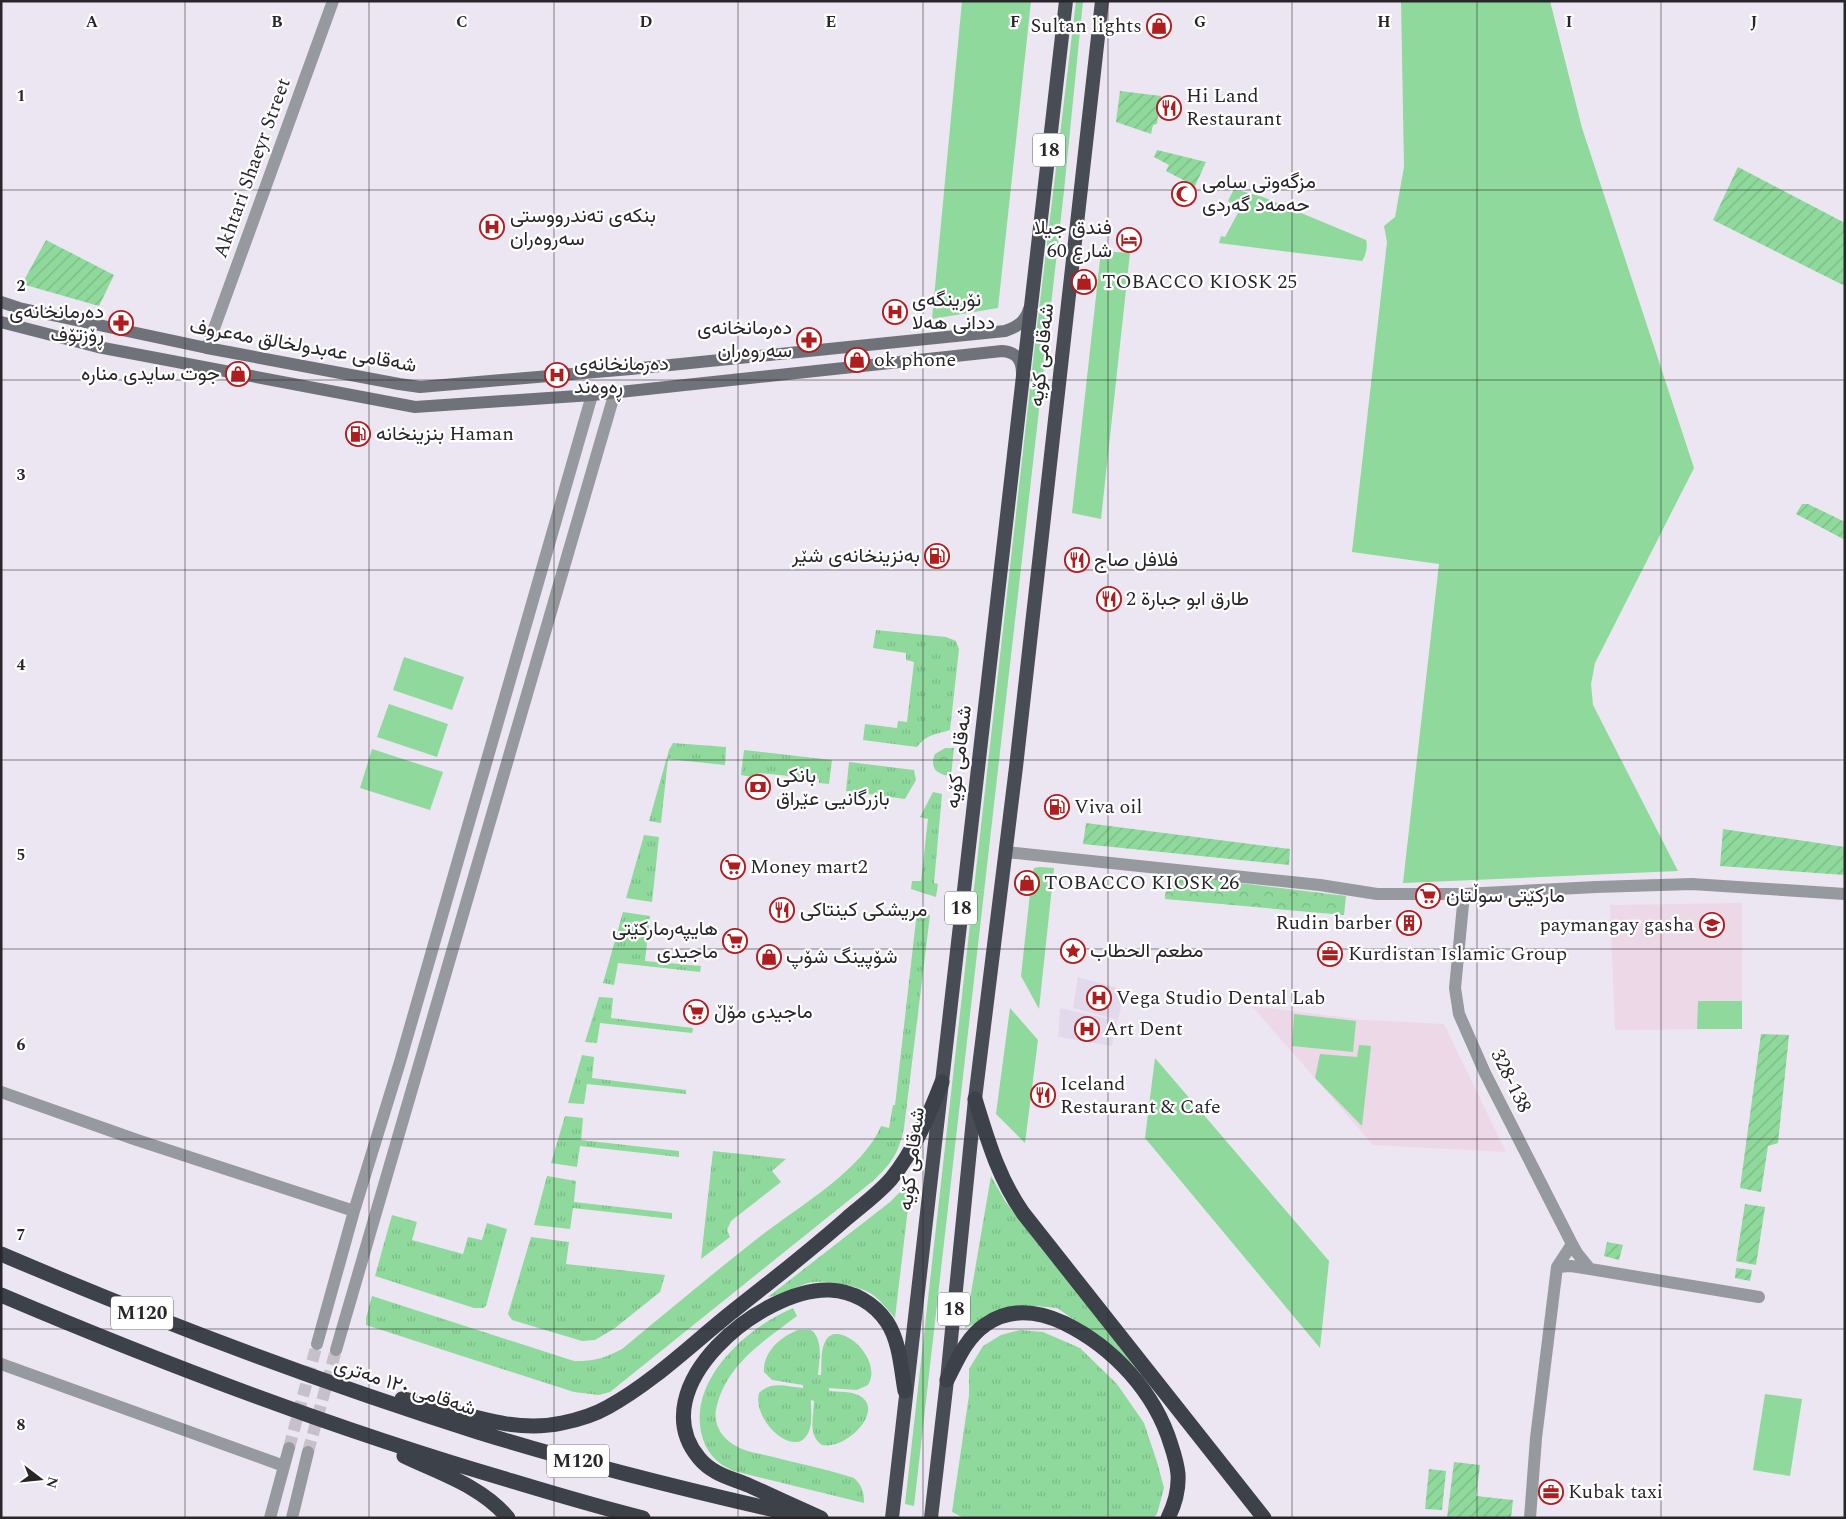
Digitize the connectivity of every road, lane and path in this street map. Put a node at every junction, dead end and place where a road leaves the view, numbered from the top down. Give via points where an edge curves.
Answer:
1 (333, 1) edge
2 (1066, 1) edge
3 (1102, 1) edge
4 (1032, 299) junction
5 (1, 302) edge
6 (1, 322) edge
7 (943, 337) junction
8 (207, 348) junction
9 (945, 357) junction
10 (1022, 381) junction
11 (615, 392) junction
12 (592, 395) junction
13 (588, 411) junction
14 (609, 413) junction
15 (476, 794) junction
16 (496, 799) junction
17 (1006, 852) junction
18 (1464, 894) junction
19 (1845, 894) edge
20 (942, 1082) junction
21 (1, 1092) edge
22 (975, 1100) junction
23 (354, 1211) junction
24 (1572, 1244) junction
25 (1, 1254) edge
26 (1557, 1267) junction
27 (1590, 1269) junction
28 (1, 1295) edge
29 (1759, 1297) dead end
30 (317, 1344) tunnel mouth
31 (336, 1350) tunnel mouth
32 (1, 1364) edge
33 (947, 1380) junction
34 (350, 1390) junction
35 (905, 1392) junction
36 (353, 1431) junction
37 (289, 1448) tunnel mouth
38 (308, 1452) tunnel mouth
39 (284, 1466) junction
40 (270, 1518) edge
41 (292, 1518) edge
42 (508, 1518) edge
43 (643, 1518) edge
44 (810, 1518) edge
45 (821, 1518) edge
46 (892, 1518) edge
47 (930, 1518) edge
48 (1168, 1518) edge
49 (1264, 1518) edge
50 (1530, 1518) edge

1 - 8 street, Akhtari Shaeyr Street
2 - 4 highway, شەقامی کۆیە / 18
3 - 17 highway, شەقامی کۆیە / 18
4 - 7 main road, شەقامی عەبدولخالق مەعروف via 1023,322 1016,327
4 - 10 highway, شەقامی کۆیە / 18
5 - 8 main road, شەقامی عەبدولخالق مەعروف
6 - 12 main road, شەقامی عەبدولخالق مەعروف via 98,347 410,406
7 - 8 main road, شەقامی عەبدولخالق مەعروف via 420,387
7 - 9 main road
9 - 10 main road, شەقامی عەبدولخالق مەعروف via 1010,351 1019,359
9 - 11 main road, شەقامی عەبدولخالق مەعروف
10 - 20 highway, شەقامی کۆیە / 18
11 - 12 main road, شەقامی عەبدولخالق مەعروف
11 - 14 street
12 - 13 street
13 - 14 street via 599,406
13 - 15 street
14 - 16 street
15 - 16 street
15 - 23 street
16 - 31 street
17 - 18 street via 1320,885 1377,894
17 - 22 highway, شەقامی کۆیە / 18
18 - 19 street via 1692,884
18 - 24 street, 328-138 via 1455,988 1459,1014 1485,1073
20 - 34 highway via 910,1151 878,1192 633,1392 606,1408 562,1423 517,1425 493,1422 430,1404
20 - 35 highway, شەقامی کۆیە / 18
21 - 23 street
22 - 33 highway, شەقامی کۆیە / 18
22 - 49 highway via 998,1168 1023,1213
23 - 30 street
24 - 26 street
24 - 27 street, 328-138
25 - 34 highway, شەقامی ١٢٠ مەتری / M120 via 114,1302
26 - 27 street
26 - 50 street via 1536,1438
27 - 29 street
28 - 36 highway, M120 via 155,1359
32 - 39 street
33 - 47 highway, شەقامی کۆیە / 18
33 - 48 highway via 976,1333 985,1324 1008,1314 1040,1314 1085,1335 1129,1372 1148,1396 1163,1424 1178,1474 1176,1495
34 - 44 highway, شەقامی ١٢٠ مەتری / M120 via 590,1464 689,1491
35 - 45 highway via 897,1345 888,1323 867,1302 852,1294 828,1290 806,1294 764,1311 728,1337 700,1367 687,1393 684,1412 690,1443 700,1460 717,1473
35 - 46 highway, شەقامی کۆیە / 18
36 - 42 highway via 463,1483 494,1503
36 - 43 highway, M120 via 471,1470
37 - 39 street
38 - 41 street
39 - 40 street

